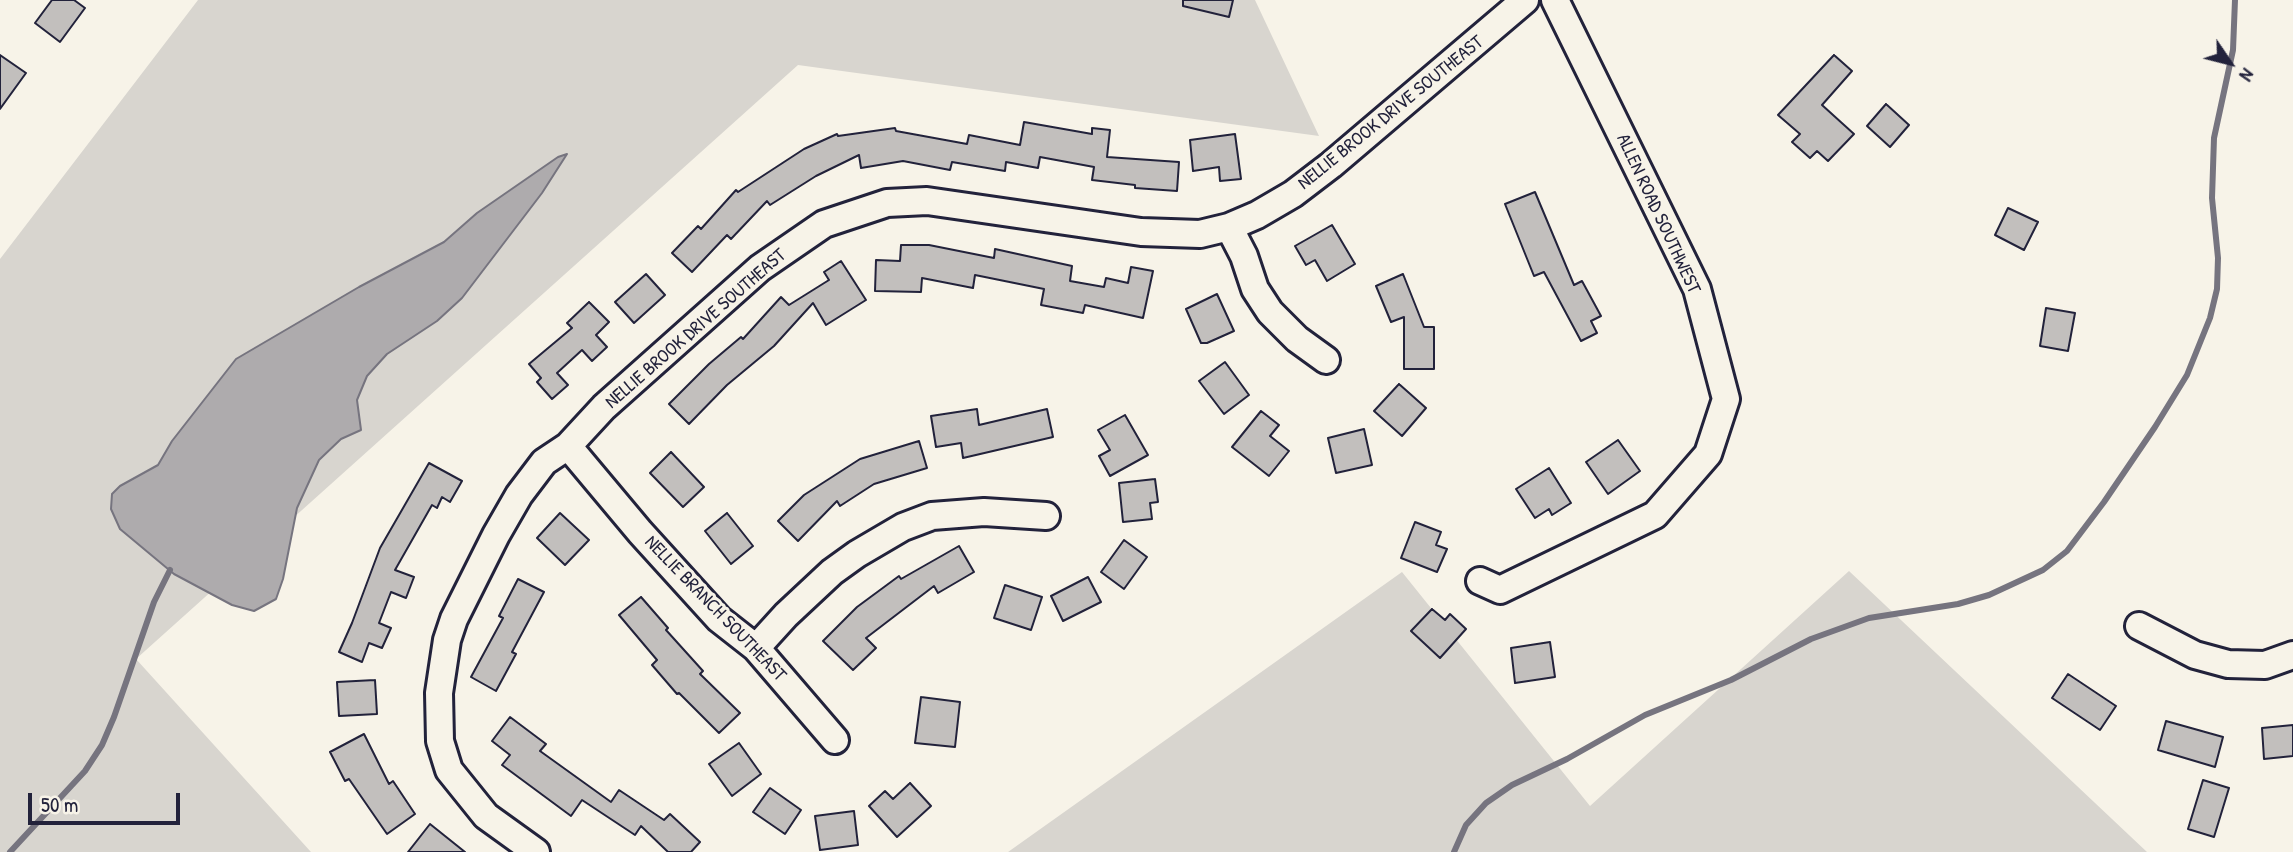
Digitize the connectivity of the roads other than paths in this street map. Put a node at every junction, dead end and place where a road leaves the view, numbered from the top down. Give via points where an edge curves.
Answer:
1 (1525, 0) edge
2 (1555, 0) edge
3 (1229, 227) junction
4 (1326, 360) dead end
5 (568, 446) junction
6 (1046, 516) dead end
7 (1480, 581) dead end
8 (2139, 626) dead end
9 (756, 648) junction
10 (2293, 655) edge
11 (835, 740) dead end
12 (536, 852) edge

1 - 3 street, NELLIE BROOK DRIVE SOUTHEAST via 1331,165 1293,194
2 - 7 street, ALLEN ROAD SOUTHWEST via 1697,289 1726,399 1708,454 1655,515 1500,590
3 - 4 street via 1255,289 1270,312
3 - 5 street, NELLIE BROOK DRIVE SOUTHEAST via 1200,234 1141,232 927,201 887,203 860,211 824,225 760,268 604,407
5 - 9 street, NELLIE BRANCH SOUTHEAST via 719,619
5 - 12 street, NELLIE BROOK DRIVE SOUTHEAST via 544,462 496,534 454,619 439,693 440,741 449,770 486,816
6 - 9 street via 984,512 932,516 903,527 832,572
8 - 10 street via 2195,655 2228,664 2265,665
9 - 11 street, NELLIE BRANCH SOUTHEAST

